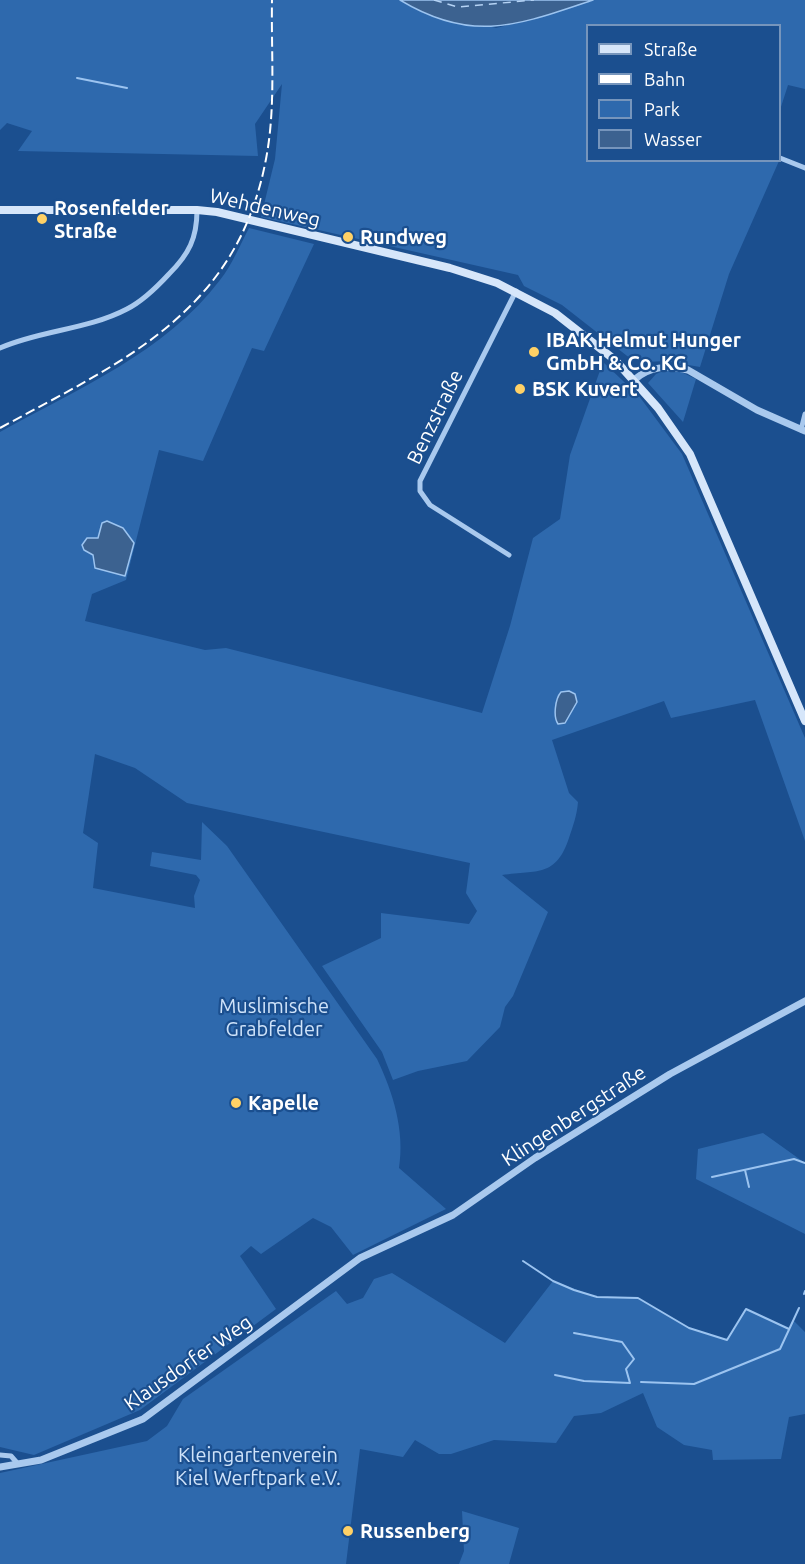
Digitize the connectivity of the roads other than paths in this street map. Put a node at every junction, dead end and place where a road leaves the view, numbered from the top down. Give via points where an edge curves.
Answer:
1 (781, 158) edge
2 (805, 168) edge
3 (0, 210) edge
4 (197, 210) junction
5 (516, 291) junction
6 (0, 348) edge
7 (634, 380) junction
8 (805, 414) edge
9 (803, 430) edge
10 (508, 555) dead end
11 (805, 721) edge
12 (805, 1001) edge
13 (360, 1258) joint
14 (0, 1455) edge
15 (18, 1464) junction
16 (0, 1467) edge

1 - 2 street
3 - 4 main road, Wehdenweg
4 - 5 main road, Wehdenweg via 450,268
4 - 6 street via 196,234 183,260 128,309
5 - 7 main road, Wehdenweg via 588,337
5 - 10 street, Benzstraße via 420,481 420,491 430,505
7 - 9 street via 655,368 688,370 757,410
7 - 11 main road, Wehdenweg via 676,432 708,491
8 - 9 street
12 - 13 street, Klingenbergstraße via 660,1080 453,1215
13 - 15 street, Klausdorfer Weg via 143,1419 40,1460
14 - 15 street via 11,1456
15 - 16 street, Klausdorfer Weg

